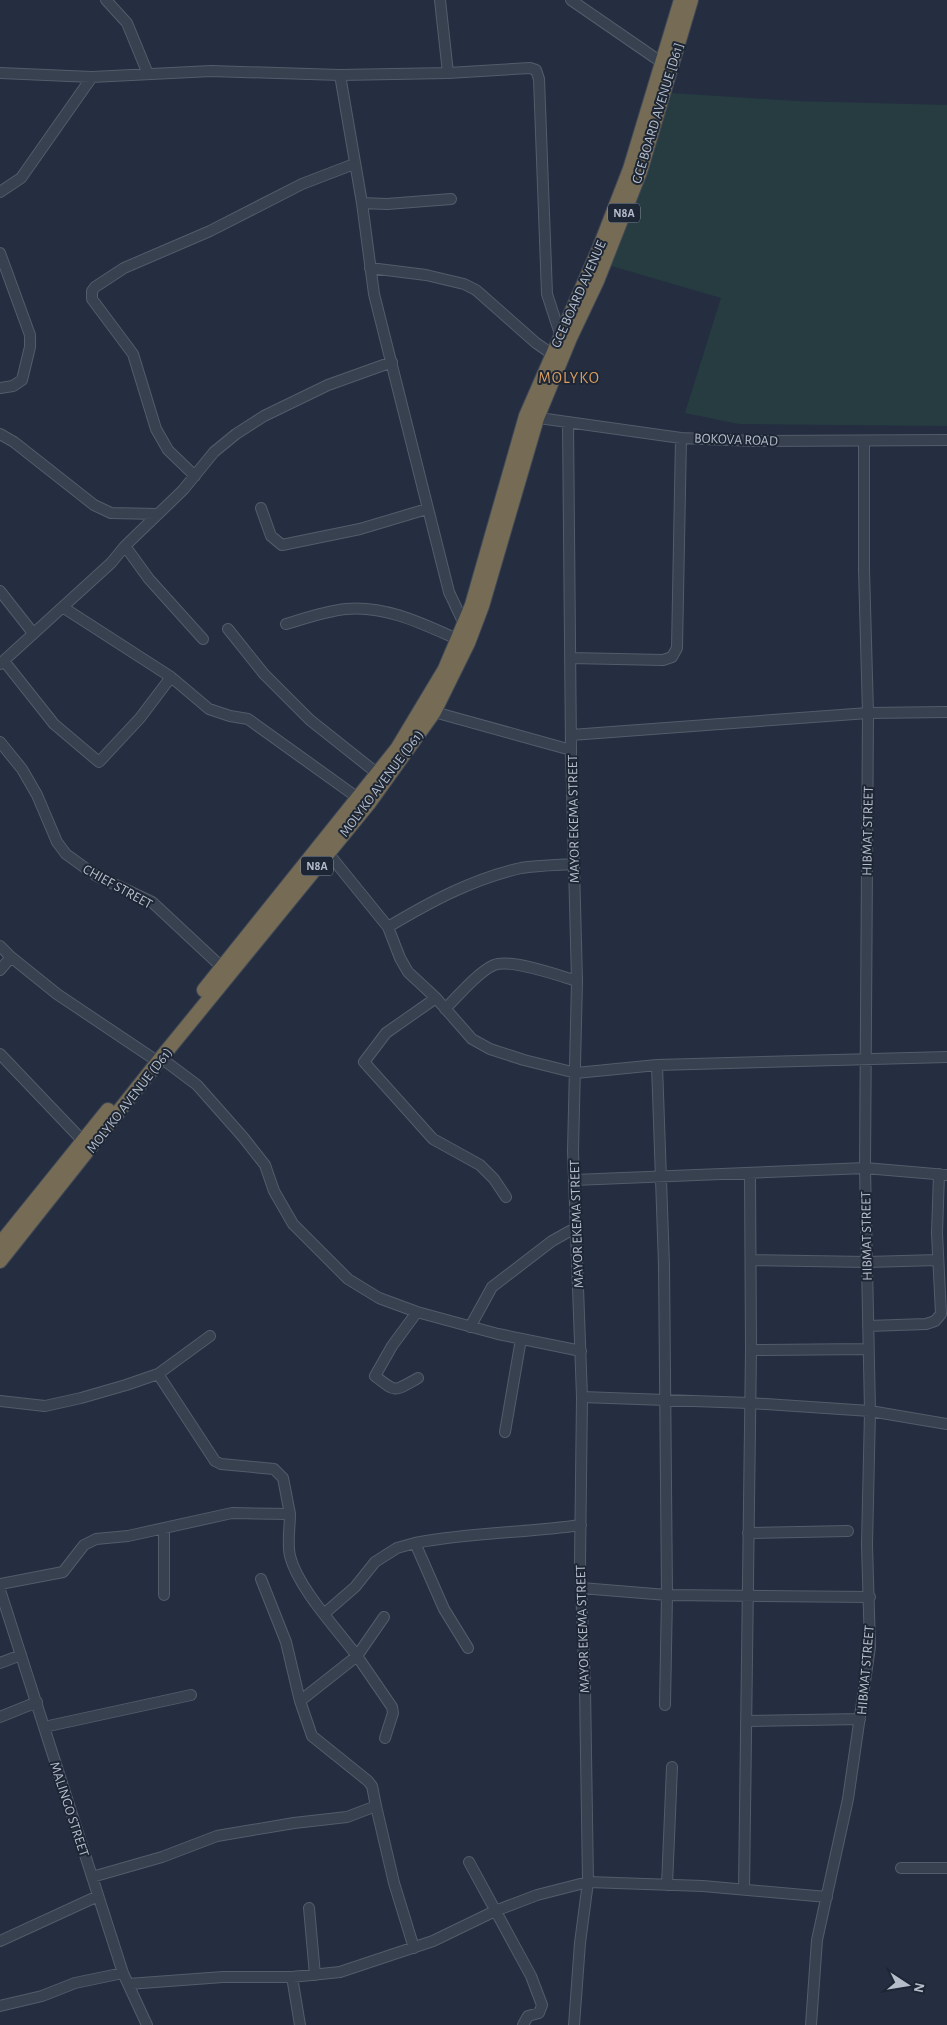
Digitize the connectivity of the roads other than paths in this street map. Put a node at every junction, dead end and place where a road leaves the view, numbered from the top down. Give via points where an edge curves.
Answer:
1 (106, 0) edge
2 (440, 0) edge
3 (571, 0) edge
4 (681, 0) edge
5 (691, 0) edge
6 (662, 62) junction
7 (448, 72) junction
8 (0, 73) edge
9 (148, 74) junction
10 (340, 74) junction
11 (92, 77) junction
12 (354, 164) junction
13 (0, 192) edge
14 (451, 199) dead end
15 (362, 203) junction
16 (0, 253) edge
17 (370, 268) junction
18 (560, 334) junction
19 (552, 354) junction
20 (392, 362) junction
21 (0, 388) edge
22 (532, 417) junction
23 (568, 423) junction
24 (0, 434) edge
25 (681, 438) junction
26 (947, 440) edge
27 (864, 441) junction
28 (195, 476) junction
29 (261, 508) dead end
30 (427, 509) junction
31 (157, 514) junction
32 (125, 546) junction
33 (0, 591) edge
34 (64, 608) junction
35 (286, 624) dead end
36 (464, 624) junction
37 (228, 629) dead end
38 (33, 633) junction
39 (203, 639) dead end
40 (457, 640) junction
41 (571, 658) junction
42 (2, 662) edge
43 (171, 678) junction
44 (434, 712) junction
45 (947, 712) edge
46 (868, 714) junction
47 (571, 736) junction
48 (0, 742) edge
49 (571, 750) junction
50 (378, 774) junction
51 (358, 798) junction
52 (328, 853) junction
53 (574, 864) junction
54 (388, 927) junction
55 (0, 946) edge
56 (11, 957) junction
57 (0, 970) edge
58 (226, 970) junction
59 (578, 981) junction
60 (436, 998) junction
61 (445, 1008) junction
62 (0, 1054) edge
63 (947, 1057) edge
64 (156, 1058) junction
65 (865, 1060) junction
66 (657, 1065) junction
67 (576, 1073) junction
68 (83, 1141) junction
69 (865, 1168) junction
70 (750, 1174) junction
71 (943, 1174) edge
72 (661, 1178) junction
73 (574, 1180) junction
74 (506, 1197) dead end
75 (577, 1227) junction
76 (0, 1244) edge
77 (751, 1260) junction
78 (938, 1260) junction
79 (0, 1261) edge
80 (867, 1262) junction
81 (417, 1312) junction
82 (868, 1326) junction
83 (470, 1327) junction
84 (210, 1336) dead end
85 (521, 1339) junction
86 (868, 1349) junction
87 (751, 1350) junction
88 (581, 1351) junction
89 (158, 1374) junction
90 (418, 1378) dead end
91 (582, 1397) junction
92 (666, 1400) junction
93 (0, 1401) edge
94 (749, 1403) junction
95 (870, 1411) junction
96 (947, 1424) edge
97 (505, 1432) dead end
98 (290, 1514) junction
99 (581, 1525) junction
100 (164, 1528) junction
101 (848, 1531) dead end
102 (748, 1532) junction
103 (415, 1543) junction
104 (261, 1579) dead end
105 (0, 1584) edge
106 (581, 1588) junction
107 (0, 1590) edge
108 (164, 1595) dead end
109 (666, 1595) junction
110 (870, 1597) junction
111 (748, 1598) junction
112 (3, 1606) edge
113 (325, 1613) junction
114 (384, 1617) dead end
115 (468, 1648) dead end
116 (22, 1655) junction
117 (357, 1656) junction
118 (0, 1663) edge
119 (191, 1695) dead end
120 (300, 1701) junction
121 (36, 1702) junction
122 (665, 1706) dead end
123 (0, 1716) edge
124 (860, 1719) junction
125 (746, 1721) junction
126 (44, 1727) junction
127 (386, 1738) dead end
128 (672, 1767) dead end
129 (376, 1806) junction
130 (469, 1862) dead end
131 (902, 1868) dead end
132 (947, 1868) edge
133 (92, 1877) junction
134 (588, 1882) junction
135 (666, 1885) junction
136 (744, 1889) junction
137 (98, 1896) junction
138 (827, 1897) junction
139 (309, 1908) dead end
140 (495, 1911) junction
141 (0, 1941) edge
142 (414, 1948) junction
143 (123, 1973) junction
144 (315, 1975) junction
145 (292, 1977) junction
146 (128, 1984) junction
147 (0, 2006) edge
148 (147, 2025) edge
149 (300, 2025) edge
150 (523, 2025) edge
151 (574, 2025) edge
152 (811, 2025) edge

1 - 9 street via 127,24
2 - 7 street
3 - 6 street
4 - 6 highway, GCE BOARD AVENUE / N8A
5 - 22 highway, GCE BOARD AVENUE [D61] / N8A via 640,172 597,281
6 - 18 highway, GCE BOARD AVENUE / N8A via 619,199
7 - 10 street
7 - 18 street via 530,68 538,74 547,294
8 - 11 street
9 - 10 street via 212,71
9 - 11 street
10 - 12 street
11 - 13 street via 21,178
12 - 15 street
12 - 28 street via 302,184 210,231 124,268 92,292 92,299 133,354 156,429 168,450
14 - 15 street
15 - 17 street
16 - 21 street via 30,335 22,380 13,386
17 - 19 street via 426,274 464,284 476,290
17 - 20 street via 378,314
18 - 19 highway, GCE BOARD AVENUE / N8A
19 - 22 highway, GCE BOARD AVENUE / N8A
20 - 28 street via 328,385 264,416 222,445
20 - 30 street
22 - 23 street, BOKOVA ROAD
22 - 36 highway, MOLYKO AVENUE (D61) / N8A
22 - 44 highway, MOLYKO AVENUE (D61) / N8A via 482,606 468,644
23 - 25 street, BOKOVA ROAD
23 - 41 street, MAYOR EKEMA STREET
24 - 31 street via 94,505 111,513
25 - 27 street, BOKOVA ROAD
25 - 41 street via 677,648 672,658
26 - 27 street, BOKOVA ROAD
27 - 46 street, HIBMAT STREET
28 - 31 street
29 - 30 street via 271,536 282,546 360,529
30 - 36 street via 449,592
31 - 32 street
32 - 34 street
32 - 39 street via 149,579
33 - 38 street
34 - 38 street
34 - 43 street
35 - 40 street via 347,609 368,610 404,617
36 - 40 highway, MOLYKO AVENUE (D61) / N8A
37 - 50 street via 264,674 317,728
38 - 42 street
40 - 50 highway, MOLYKO AVENUE (D61) / N8A via 423,708
41 - 47 street, MAYOR EKEMA STREET
42 - 43 street via 54,724 99,762
43 - 51 street via 209,708 248,719
44 - 49 street
44 - 52 highway, MOLYKO AVENUE (D61) / N8A via 387,780
45 - 46 street
46 - 47 street
46 - 65 street, HIBMAT STREET
47 - 49 street, MAYOR EKEMA STREET
48 - 58 street, CHIEF STREET via 38,795 57,842 66,854 95,875 152,902
49 - 53 street, MAYOR EKEMA STREET
50 - 51 highway, MOLYKO AVENUE (D61) / N8A
51 - 58 highway, MOLYKO AVENUE (D61) / N8A
52 - 54 street
52 - 58 highway, MOLYKO AVENUE (D61) / N8A
53 - 54 street via 502,873 440,896
53 - 59 street, MAYOR EKEMA STREET
54 - 60 street via 408,972
55 - 56 street
56 - 57 street
56 - 64 street via 57,994
58 - 64 highway, MOLYKO AVENUE (D61) / N8A
59 - 61 street via 512,964 494,965
59 - 67 street, MAYOR EKEMA STREET
60 - 61 street
60 - 74 street via 386,1033 364,1062 433,1139 480,1165
61 - 67 street via 472,1039 490,1049 544,1067
62 - 68 street
63 - 65 street
64 - 68 highway, MOLYKO AVENUE (D61) / N8A
64 - 79 highway, MOLYKO AVENUE (D61) / N8A
64 - 81 street via 197,1085 243,1137 265,1165 274,1191 293,1224 325,1258 368,1293
65 - 66 street
65 - 69 street, HIBMAT STREET
66 - 67 street
66 - 72 street
67 - 73 street, MAYOR EKEMA STREET
68 - 76 highway, MOLYKO AVENUE (D61) / N8A
69 - 70 street
69 - 71 street
69 - 80 street, HIBMAT STREET
70 - 72 street
70 - 77 street
71 - 78 street
72 - 73 street
72 - 92 street
73 - 75 street, MAYOR EKEMA STREET
75 - 83 street via 552,1241 492,1287
75 - 88 street, MAYOR EKEMA STREET
77 - 80 street
77 - 87 street
78 - 80 street
78 - 82 street via 941,1314 935,1320 926,1324
80 - 82 street, HIBMAT STREET
81 - 83 street
81 - 90 street via 375,1376 396,1390
82 - 86 street, HIBMAT STREET
83 - 85 street
84 - 89 street
85 - 88 street
85 - 97 street
86 - 87 street
86 - 95 street, HIBMAT STREET
87 - 94 street
88 - 91 street, MAYOR EKEMA STREET
89 - 93 street via 45,1406
89 - 98 street via 215,1461 274,1469 283,1478
91 - 92 street
91 - 99 street, MAYOR EKEMA STREET
92 - 94 street
92 - 109 street
94 - 95 street
94 - 102 street
95 - 96 street
95 - 110 street, HIBMAT STREET via 867,1545
98 - 100 street via 232,1513
98 - 113 street via 289,1548 293,1564 303,1584
99 - 103 street via 460,1535
99 - 106 street, MAYOR EKEMA STREET
100 - 105 street via 89,1541 63,1572
100 - 108 street
101 - 102 street
102 - 111 street
103 - 113 street via 397,1548 375,1562 355,1586
103 - 115 street via 444,1609
104 - 120 street via 286,1642
106 - 109 street
106 - 134 street, MAYOR EKEMA STREET
107 - 112 street, MALINGO STREET
109 - 111 street
109 - 122 street
110 - 111 street
110 - 124 street, HIBMAT STREET via 870,1647
111 - 125 street
112 - 116 street, MALINGO STREET
113 - 117 street
114 - 117 street
116 - 118 street
116 - 121 street, MALINGO STREET
117 - 120 street
117 - 127 street via 392,1706
119 - 126 street
120 - 129 street via 312,1736 368,1781
121 - 123 street
121 - 126 street, MALINGO STREET
124 - 125 street
124 - 138 street, HIBMAT STREET via 848,1799
125 - 136 street
126 - 133 street, MALINGO STREET
128 - 135 street
129 - 133 street via 347,1817 217,1836 162,1857
129 - 142 street via 394,1883
130 - 140 street
131 - 132 street
133 - 137 street, MALINGO STREET
134 - 135 street
134 - 140 street via 547,1892
134 - 151 street, MAYOR EKEMA STREET
135 - 136 street
136 - 138 street
137 - 141 street
137 - 143 street, MALINGO STREET
138 - 152 street, HIBMAT STREET via 817,1940
139 - 144 street
140 - 142 street
140 - 150 street via 531,1976 542,2005 539,2013 528,2016
142 - 144 street via 340,1972
143 - 146 street, MALINGO STREET
143 - 147 street via 76,1982 42,1996
144 - 145 street
145 - 146 street via 223,1977
145 - 149 street
146 - 148 street, MALINGO STREET

